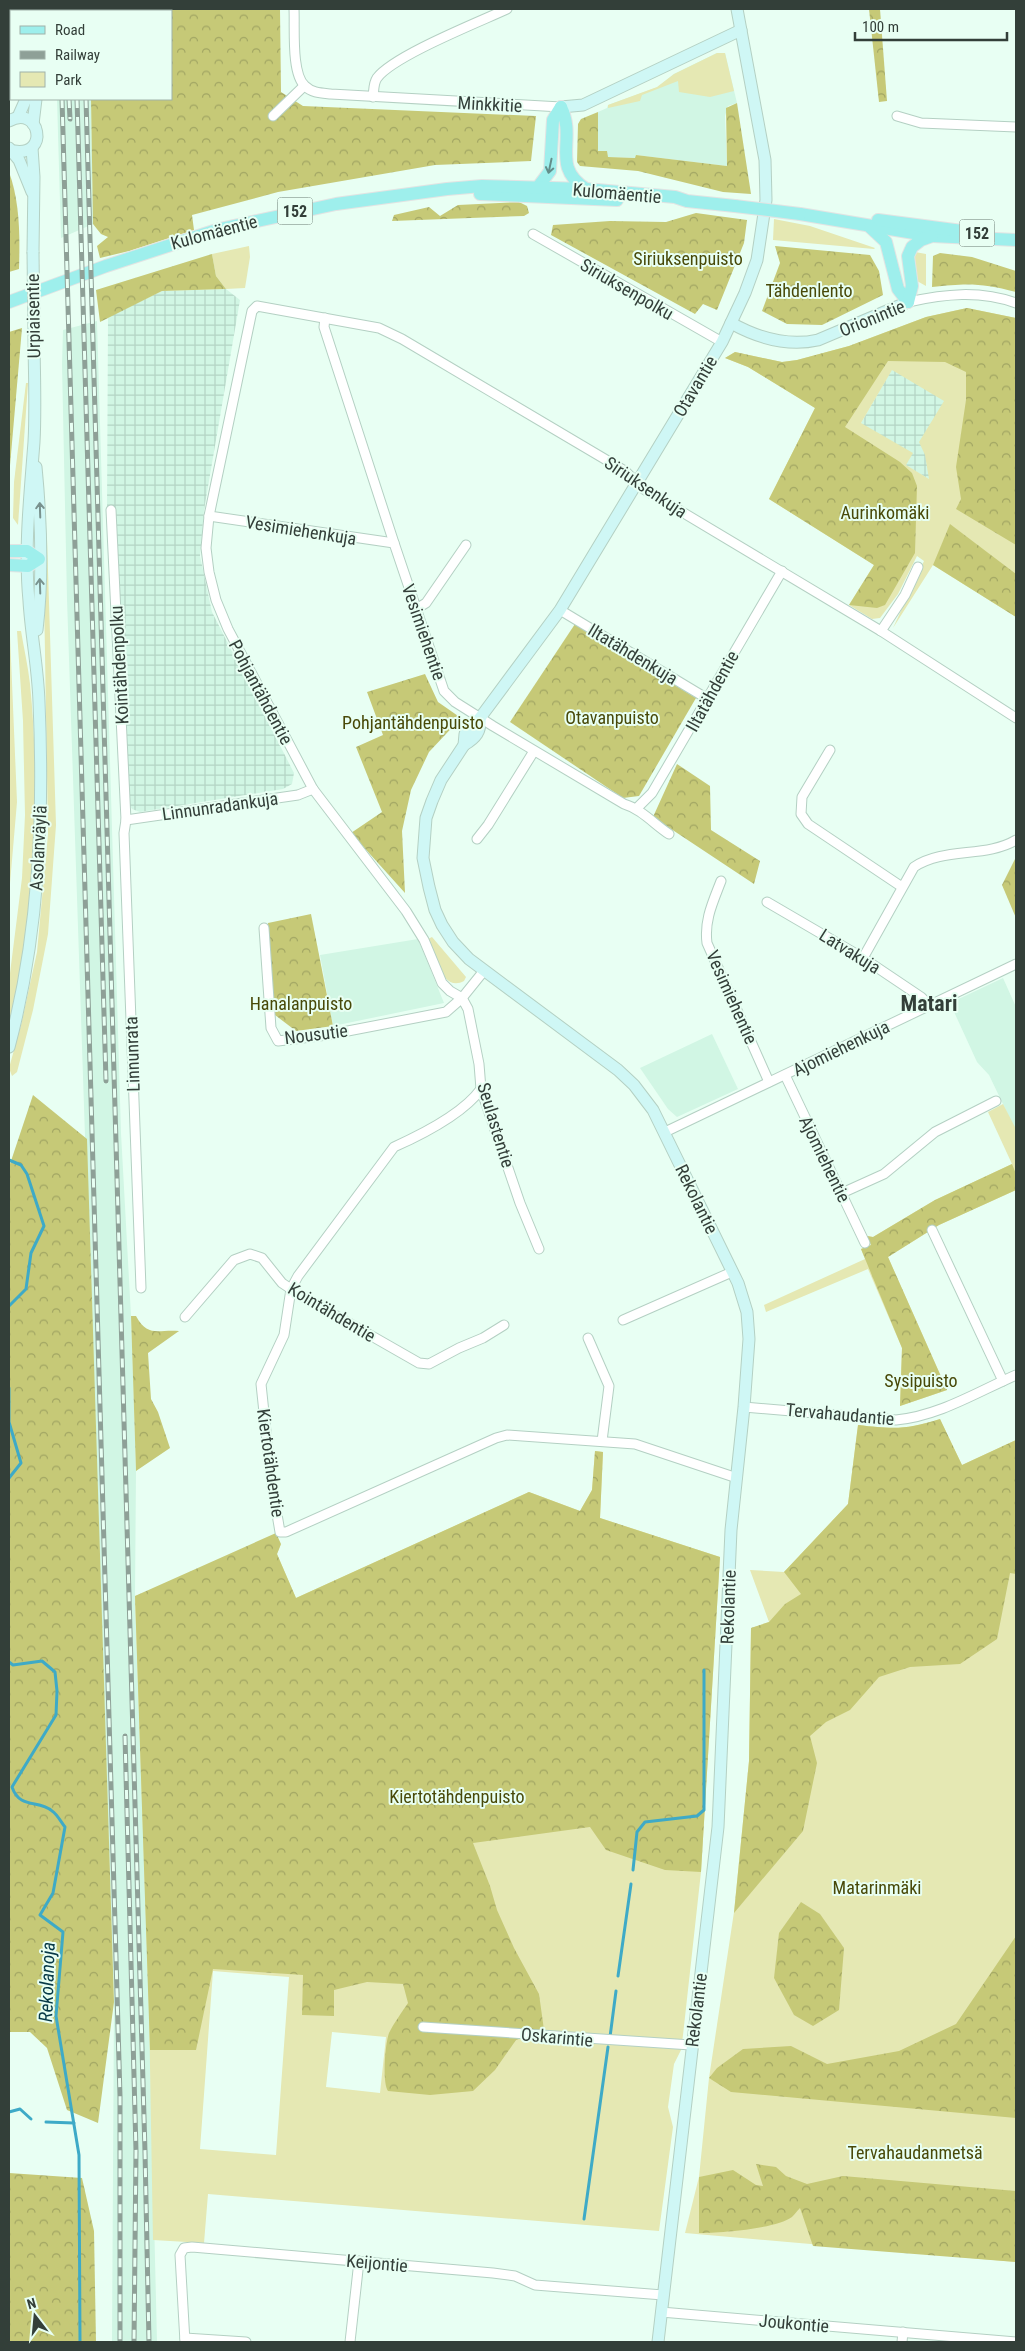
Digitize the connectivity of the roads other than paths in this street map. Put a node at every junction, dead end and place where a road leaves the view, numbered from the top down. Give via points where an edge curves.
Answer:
1 (294, 9) edge
2 (507, 9) edge
3 (737, 9) edge
4 (741, 30) junction
5 (304, 86) junction
6 (373, 97) junction
7 (25, 100) edge
8 (36, 100) edge
9 (561, 107) junction
10 (273, 116) dead end
11 (897, 116) dead end
12 (13, 119) edge
13 (33, 124) junction
14 (1016, 128) edge
15 (32, 148) junction
16 (11, 150) edge
17 (538, 187) junction
18 (586, 189) junction
19 (32, 192) junction
20 (428, 192) junction
21 (687, 201) junction
22 (800, 214) junction
23 (870, 227) junction
24 (533, 234) dead end
25 (932, 236) junction
26 (1016, 240) edge
27 (10, 301) edge
28 (908, 302) junction
29 (1016, 304) edge
30 (257, 306) joint
31 (325, 318) junction
32 (731, 323) junction
33 (722, 342) junction
34 (34, 441) junction
35 (637, 482) junction
36 (111, 510) dead end
37 (209, 516) junction
38 (394, 543) junction
39 (466, 545) dead end
40 (9, 550) edge
41 (28, 551) junction
42 (39, 559) junction
43 (9, 565) edge
44 (28, 566) junction
45 (918, 567) dead end
46 (782, 571) junction
47 (416, 609) junction
48 (560, 610) junction
49 (881, 631) junction
50 (36, 647) junction
51 (706, 698) junction
52 (480, 718) junction
53 (1016, 718) edge
54 (830, 750) dead end
55 (534, 751) junction
56 (313, 789) junction
57 (637, 808) junction
58 (126, 820) junction
59 (669, 834) dead end
60 (477, 839) dead end
61 (1016, 840) edge
62 (721, 881) dead end
63 (902, 888) junction
64 (768, 902) dead end
65 (264, 928) dead end
66 (863, 958) junction
67 (1016, 964) edge
68 (483, 972) junction
69 (462, 998) junction
70 (929, 1005) junction
71 (9, 1047) edge
72 (785, 1075) junction
73 (769, 1082) junction
74 (481, 1089) junction
75 (996, 1101) dead end
76 (666, 1132) junction
77 (842, 1193) junction
78 (932, 1230) dead end
79 (865, 1243) dead end
80 (539, 1249) dead end
81 (732, 1272) junction
82 (141, 1288) dead end
83 (291, 1289) junction
84 (185, 1317) dead end
85 (623, 1320) dead end
86 (504, 1325) dead end
87 (588, 1338) dead end
88 (1016, 1375) edge
89 (1003, 1381) junction
90 (744, 1406) junction
91 (602, 1441) junction
92 (737, 1478) junction
93 (424, 2027) dead end
94 (691, 2045) junction
95 (359, 2261) junction
96 (663, 2295) junction
97 (661, 2312) junction
98 (903, 2332) junction
99 (185, 2340) edge
100 (246, 2342) edge
101 (350, 2342) edge
102 (658, 2342) edge
103 (902, 2342) edge
104 (1016, 2342) edge

1 - 5 street via 296,67
2 - 6 street via 395,63 374,84
3 - 4 main road, Otavantie
4 - 9 main road, Minkkitie via 583,105
4 - 32 main road, Otavantie via 765,160 766,200 757,260
5 - 6 street, Minkkitie via 319,93
5 - 10 street
6 - 9 street, Minkkitie
7 - 12 main road
8 - 13 main road, Urpiaisentie
9 -> 17 main road via 553,120 550,171
9 - 18 main road via 567,120 568,171 572,179
11 - 14 street via 921,123
12 - 13 main road via 25,118
13 - 15 main road, Urpiaisentie via 37,137
15 - 16 main road, Urpiaisentie via 24,152
15 - 19 main road, Urpiaisentie
16 - 19 main road, Urpiaisentie
17 - 18 main road, Kulomäentie / 152
17 - 20 main road, Kulomäentie / 152 via 482,186
18 - 21 main road, Kulomäentie / 152 via 675,197
19 - 34 main road, Urpiaisentie, bridge
20 - 21 main road, Kulomäentie / 152
20 - 27 main road, Kulomäentie / 152 via 328,205 220,229
21 - 22 main road, Kulomäentie / 152, bridge
22 - 23 main road, Kulomäentie / 152
22 - 26 main road, Kulomäentie / 152 via 871,219
23 - 25 main road, Kulomäentie / 152
23 - 28 main road via 886,242 898,289
24 - 33 street, Siriuksenpolku
25 - 26 main road, Kulomäentie / 152
25 - 28 main road via 920,240 908,256 912,286
28 - 29 street, Orionintie via 964,293 992,296
28 - 32 main road, Orionintie via 805,343 769,339
30 - 31 street, Siriuksenkuja
30 - 37 street, Pohjantähdentie via 252,311
31 - 35 street, Siriuksenkuja via 392,333 625,471
31 - 38 street, Vesimiehentie via 324,327
32 - 33 main road, Otavantie
33 - 35 main road, Otavantie
34 - 41 main road, Urpiaisentie
42 -> 34 main road, Urpiaisentie via 39,496
35 - 46 street, Siriuksenkuja
35 - 48 main road, Otavantie
36 - 58 street, Kointähdenpolku
37 - 38 street, Vesimiehenkuja
37 - 56 street, Pohjantähdentie via 206,548 216,600 228,629
38 - 47 street, Vesimiehentie
39 - 47 street via 426,603
40 - 41 main road
41 - 42 main road
41 - 44 main road, Urpiaisentie
42 - 44 main road
50 -> 42 main road, Asolanväylä via 41,602
43 - 44 main road
44 - 50 main road, Asolanväylä via 28,601
45 - 49 street via 905,595
46 - 49 street, Siriuksenkuja
46 - 51 street, Iltatähdentie
47 - 52 street, Vesimiehentie via 444,691
48 - 51 street, Iltatähdenkuja
48 - 52 main road, Otavantie
49 - 53 street, Siriuksenkuja
50 - 71 main road, Asolanväylä via 40,762 37,888 25,975
51 - 57 street, Iltatähdentie via 652,794
52 - 55 street, Vesimiehentie
52 - 68 main road, Otavantie via 465,734 464,745 441,780 432,801 426,818 423,858 435,910 442,925 453,942
54 - 63 street via 802,797 801,814 808,824
55 - 57 street, Vesimiehentie via 624,804
55 - 60 street
56 - 58 street, Linnunradankuja via 298,795
56 - 69 street, Pohjantähdentie via 406,911 424,940 442,983
57 - 59 street, Vesimiehentie
58 - 82 street, Linnunrata
61 - 63 street via 994,848 925,860 914,867
62 - 73 street, Vesimiehentie via 709,910 708,943
63 - 66 street
64 - 66 street, Latvakuja
65 - 69 street, Nousutie via 271,1028 278,1041 446,1012
66 - 70 street, Latvakuja
67 - 70 street, Ajomiehenkuja
68 - 69 street
68 - 76 main road, Rekolantie via 618,1070 653,1110
69 - 74 street, Seulastentie via 468,1009
70 - 72 street, Ajomiehenkuja
72 - 73 street, Ajomiehenkuja
72 - 77 street, Ajomiehentie
73 - 76 street, Ajomiehenkuja
74 - 80 street, Seulastentie
74 - 83 street, Kiertotähdentie via 473,1100 394,1147 383,1158
75 - 77 street via 935,1132 884,1174
76 - 81 main road, Rekolantie
77 - 79 street, Ajomiehentie
78 - 89 street
81 - 85 street
81 - 90 main road, Rekolantie via 747,1312 749,1339
83 - 84 street, Kointähdentie via 262,1258 250,1254 242,1256 227,1266
83 - 86 street, Kointähdentie via 419,1363 429,1364
83 - 91 street, Kiertotähdentie via 284,1335 261,1384 270,1479 280,1532 496,1438 518,1435
87 - 91 street via 609,1386
88 - 89 street, Tervahaudantie
89 - 90 street, Tervahaudantie via 938,1410 903,1419
90 - 92 main road, Rekolantie
91 - 92 street, Kiertotähdentie via 635,1444
92 - 94 main road, Rekolantie via 731,1530 718,1826
93 - 94 street, Oskarintie
94 - 96 main road, Rekolantie
95 - 96 street, Keijontie via 507,2274 535,2285
95 - 99 street, Keijontie via 184,2248 179,2264
95 - 101 street
96 - 97 main road, Rekolantie
97 - 98 street, Joukontie
97 - 102 main road, Rekolantie
98 - 103 street
98 - 104 street, Joukontie
99 - 100 street

